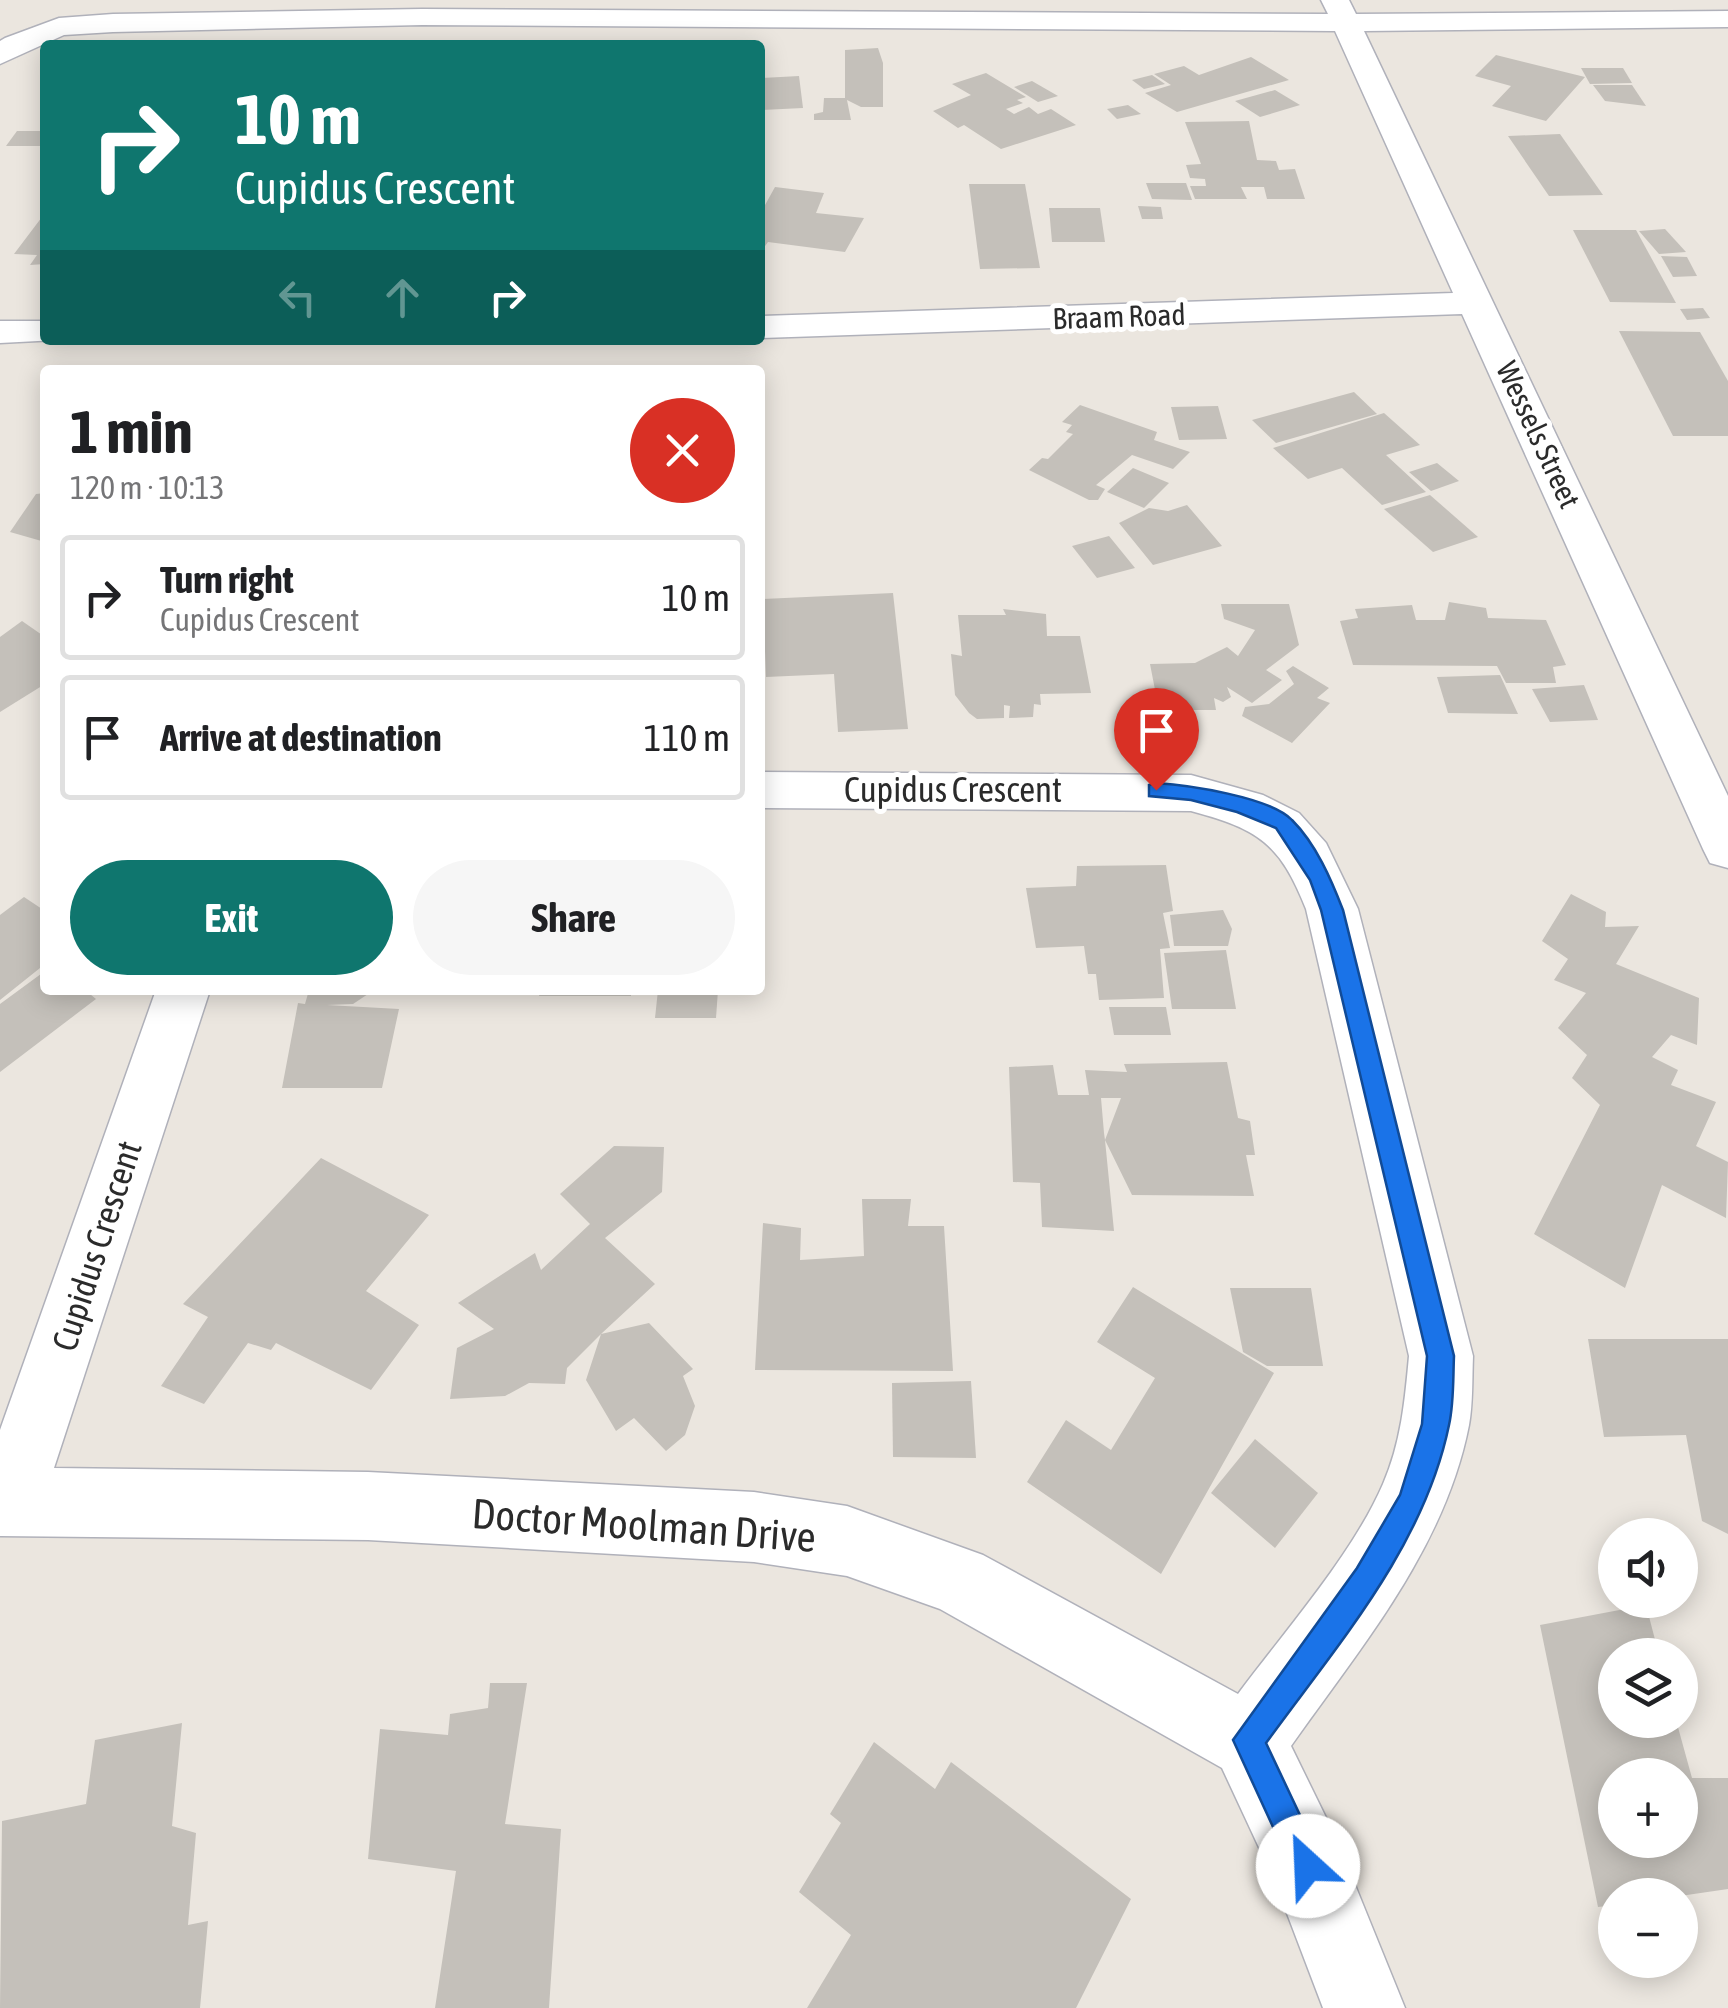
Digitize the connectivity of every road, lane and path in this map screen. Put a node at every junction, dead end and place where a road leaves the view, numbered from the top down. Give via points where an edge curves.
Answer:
1 (424, 9) edge
2 (1012, 9) edge
3 (1340, 12) edge
4 (1728, 19) edge
5 (0, 55) edge
6 (1477, 303) junction
7 (765, 327) edge
8 (0, 332) edge
9 (40, 332) edge
10 (765, 790) edge
11 (1728, 849) edge
12 (181, 995) edge
13 (4, 1501) edge
14 (1249, 1740) junction
15 (1364, 2008) edge

1 - 2 street
1 - 5 street via 59,27
2 - 3 street
3 - 4 street
3 - 6 street, Wessels Street
6 - 7 street, Braam Road
6 - 11 street, Wessels Street
8 - 9 street
10 - 14 street, Cupidus Crescent via 1191,793 1283,823 1320,878 1441,1356 1436,1424 1412,1502 1376,1563
12 - 13 street, Cupidus Crescent
13 - 14 street, Doctor Moolman Drive via 368,1506 754,1527 847,1541 958,1580
14 - 15 street

